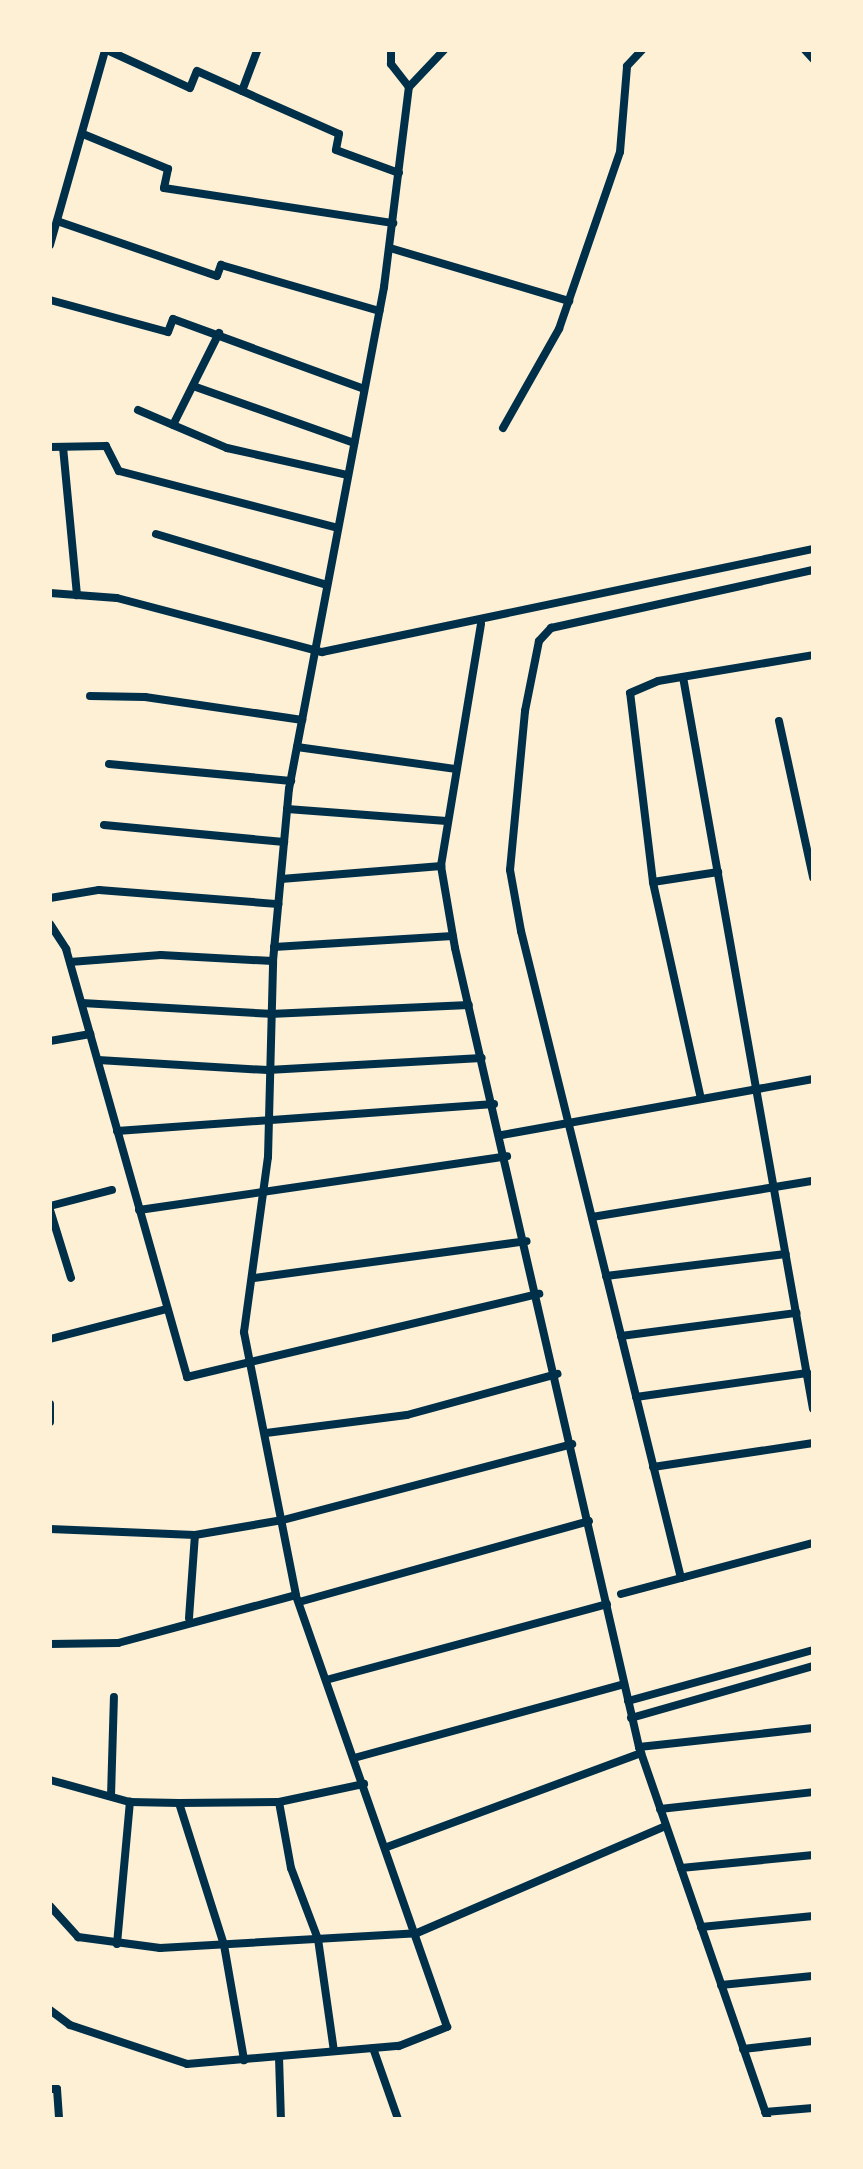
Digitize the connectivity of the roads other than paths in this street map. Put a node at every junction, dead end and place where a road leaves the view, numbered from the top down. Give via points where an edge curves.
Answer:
1 (106, 50) edge
2 (391, 50) edge
3 (444, 50) edge
4 (642, 50) edge
5 (805, 50) edge
6 (257, 51) edge
7 (813, 59) edge
8 (409, 87) junction
9 (242, 91) junction
10 (83, 134) junction
11 (399, 173) junction
12 (57, 221) junction
13 (393, 223) junction
14 (50, 245) edge
15 (390, 248) junction
16 (50, 300) edge
17 (569, 301) junction
18 (379, 311) junction
19 (219, 333) junction
20 (193, 386) junction
21 (364, 389) junction
22 (138, 410) dead end
23 (173, 425) junction
24 (503, 428) dead end
25 (354, 443) junction
26 (50, 447) edge
27 (63, 447) junction
28 (348, 475) junction
29 (338, 528) junction
30 (156, 534) dead end
31 (813, 549) edge
32 (813, 570) edge
33 (327, 585) junction
34 (50, 593) edge
35 (77, 595) junction
36 (481, 624) junction
37 (314, 651) junction
38 (813, 655) edge
39 (683, 677) junction
40 (90, 696) dead end
41 (302, 720) junction
42 (779, 721) dead end
43 (297, 747) junction
44 (109, 764) dead end
45 (456, 769) junction
46 (291, 781) junction
47 (287, 809) junction
48 (447, 821) junction
49 (104, 825) dead end
50 (284, 842) junction
51 (441, 866) junction
52 (718, 872) junction
53 (813, 877) edge
54 (281, 879) junction
55 (653, 882) junction
56 (50, 898) edge
57 (278, 904) junction
58 (50, 924) edge
59 (453, 936) junction
60 (274, 947) junction
61 (273, 961) junction
62 (70, 962) junction
63 (82, 1003) junction
64 (469, 1005) junction
65 (270, 1014) junction
66 (90, 1034) junction
67 (50, 1041) edge
68 (482, 1058) junction
69 (98, 1060) junction
70 (268, 1070) junction
71 (813, 1079) edge
72 (756, 1089) junction
73 (701, 1099) junction
74 (494, 1104) junction
75 (568, 1122) junction
76 (268, 1125) junction
77 (117, 1131) junction
78 (502, 1135) junction
79 (507, 1156) junction
80 (813, 1181) edge
81 (774, 1187) junction
82 (112, 1190) dead end
83 (265, 1195) junction
84 (50, 1208) edge
85 (139, 1210) junction
86 (592, 1217) junction
87 (527, 1241) junction
88 (786, 1254) junction
89 (606, 1276) junction
90 (71, 1278) dead end
91 (254, 1278) junction
92 (539, 1294) junction
93 (167, 1309) junction
94 (796, 1313) junction
95 (621, 1336) junction
96 (50, 1339) edge
97 (248, 1365) junction
98 (807, 1373) junction
99 (557, 1374) junction
100 (636, 1397) junction
101 (50, 1404) edge
102 (813, 1409) edge
103 (50, 1422) edge
104 (266, 1433) junction
105 (813, 1443) edge
106 (572, 1444) junction
107 (653, 1467) junction
108 (283, 1520) junction
109 (589, 1521) junction
110 (50, 1529) edge
111 (195, 1535) junction
112 (813, 1543) edge
113 (681, 1578) junction
114 (621, 1594) dead end
115 (298, 1598) junction
116 (607, 1604) junction
117 (189, 1618) junction
118 (50, 1644) edge
119 (813, 1650) edge
120 (813, 1666) edge
121 (326, 1680) junction
122 (624, 1684) junction
123 (114, 1697) dead end
124 (628, 1701) junction
125 (631, 1718) junction
126 (813, 1728) edge
127 (640, 1750) junction
128 (354, 1758) junction
129 (50, 1780) edge
130 (364, 1784) junction
131 (813, 1792) edge
132 (111, 1796) junction
133 (130, 1802) junction
134 (279, 1802) junction
135 (179, 1803) junction
136 (660, 1809) junction
137 (666, 1826) junction
138 (387, 1847) junction
139 (813, 1855) edge
140 (681, 1868) junction
141 (50, 1906) edge
142 (813, 1916) edge
143 (701, 1927) junction
144 (417, 1933) junction
145 (318, 1939) junction
146 (117, 1944) junction
147 (224, 1945) junction
148 (813, 1976) edge
149 (721, 1985) junction
150 (50, 2010) edge
151 (813, 2041) edge
152 (373, 2048) junction
153 (743, 2049) junction
154 (334, 2051) junction
155 (279, 2057) junction
156 (244, 2060) junction
157 (50, 2089) edge
158 (813, 2108) edge
159 (766, 2116) edge
160 (59, 2119) edge
161 (281, 2119) edge
162 (398, 2119) edge

1 - 9 street via 190,88 197,71
1 - 10 street
2 - 8 street via 391,64
3 - 8 street
4 - 17 street via 627,66 620,152
5 - 7 street
6 - 9 street
8 - 11 street
9 - 11 street via 339,134 336,150
10 - 12 street
10 - 13 street via 168,169 164,188
11 - 13 street
12 - 14 street
12 - 18 street via 217,276 221,265
13 - 15 street
15 - 17 street
15 - 18 street
16 - 19 street via 168,332 173,319
17 - 24 street via 538,374
18 - 21 street
19 - 20 street
19 - 21 street
20 - 23 street
20 - 25 street
21 - 25 street
22 - 23 street
23 - 28 street via 227,448
25 - 28 street
26 - 27 street
27 - 29 street via 106,446 119,471
27 - 35 street
28 - 29 street
29 - 33 street
30 - 33 street
31 - 36 street
32 - 75 street via 541,635 525,711 510,870
33 - 37 street
34 - 35 street
35 - 37 street via 117,598
36 - 37 street
36 - 45 street
37 - 41 street
38 - 39 street
39 - 52 street
39 - 55 street via 641,686 630,693 627,710
40 - 41 street
41 - 43 street
42 - 53 street
43 - 45 street
43 - 46 street
44 - 46 street
45 - 48 street
46 - 47 street
47 - 48 street
47 - 50 street
48 - 51 street
49 - 50 street
50 - 54 street
51 - 54 street
51 - 59 street
52 - 55 street
52 - 72 street
54 - 57 street
55 - 73 street
56 - 57 street via 99,890
57 - 60 street
58 - 62 street
59 - 60 street
59 - 64 street
60 - 61 street
61 - 62 street via 161,955
61 - 65 street
62 - 63 street
63 - 65 street
63 - 66 street
64 - 65 street
64 - 68 street
65 - 70 street
66 - 67 street
66 - 69 street
68 - 70 street
68 - 74 street
69 - 70 street
69 - 77 street
70 - 76 street
71 - 72 street
72 - 73 street
72 - 81 street
73 - 75 street
74 - 76 street
74 - 78 street
75 - 78 street
75 - 86 street
76 - 77 street
76 - 83 street
77 - 85 street
78 - 79 street
79 - 83 street
79 - 87 street
80 - 81 street
81 - 86 street
81 - 88 street
82 - 84 street
83 - 85 street
83 - 91 street
84 - 90 street
85 - 93 street
86 - 89 street
87 - 91 street
87 - 92 street
88 - 89 street
88 - 94 street
89 - 95 street
91 - 97 street via 244,1332
92 - 97 street
92 - 99 street
93 - 96 street
93 - 97 street via 187,1377
94 - 95 street
94 - 98 street
95 - 100 street
97 - 104 street
98 - 100 street
98 - 102 street
99 - 104 street via 407,1415
99 - 106 street
100 - 107 street
101 - 103 street
104 - 108 street
105 - 107 street
106 - 108 street
106 - 109 street
107 - 113 street
108 - 111 street
108 - 115 street
109 - 115 street
109 - 116 street
110 - 111 street
111 - 117 street
112 - 113 street
113 - 114 street
115 - 117 street
115 - 121 street
116 - 121 street
116 - 122 street
117 - 118 street via 118,1643
119 - 124 street
120 - 125 street
121 - 128 street
122 - 124 street
122 - 128 street
123 - 132 street
124 - 125 street
125 - 127 street
126 - 127 street
127 - 136 street
127 - 138 street
128 - 130 street
129 - 132 street
130 - 134 street
130 - 138 street
131 - 136 street
132 - 133 street
133 - 135 street
133 - 146 street
134 - 135 street
134 - 145 street via 291,1868
135 - 147 street
136 - 137 street
137 - 140 street
137 - 144 street
138 - 144 street
139 - 140 street
140 - 143 street
141 - 146 street via 78,1937
142 - 143 street
143 - 149 street
144 - 145 street
144 - 152 street via 447,2027
145 - 147 street
145 - 154 street
146 - 147 street
147 - 156 street
148 - 149 street
149 - 153 street
150 - 156 street via 70,2025 187,2064
151 - 153 street
152 - 154 street
152 - 162 street
153 - 159 street
154 - 155 street
155 - 156 street
155 - 161 street
157 - 160 street via 57,2089
158 - 159 street

